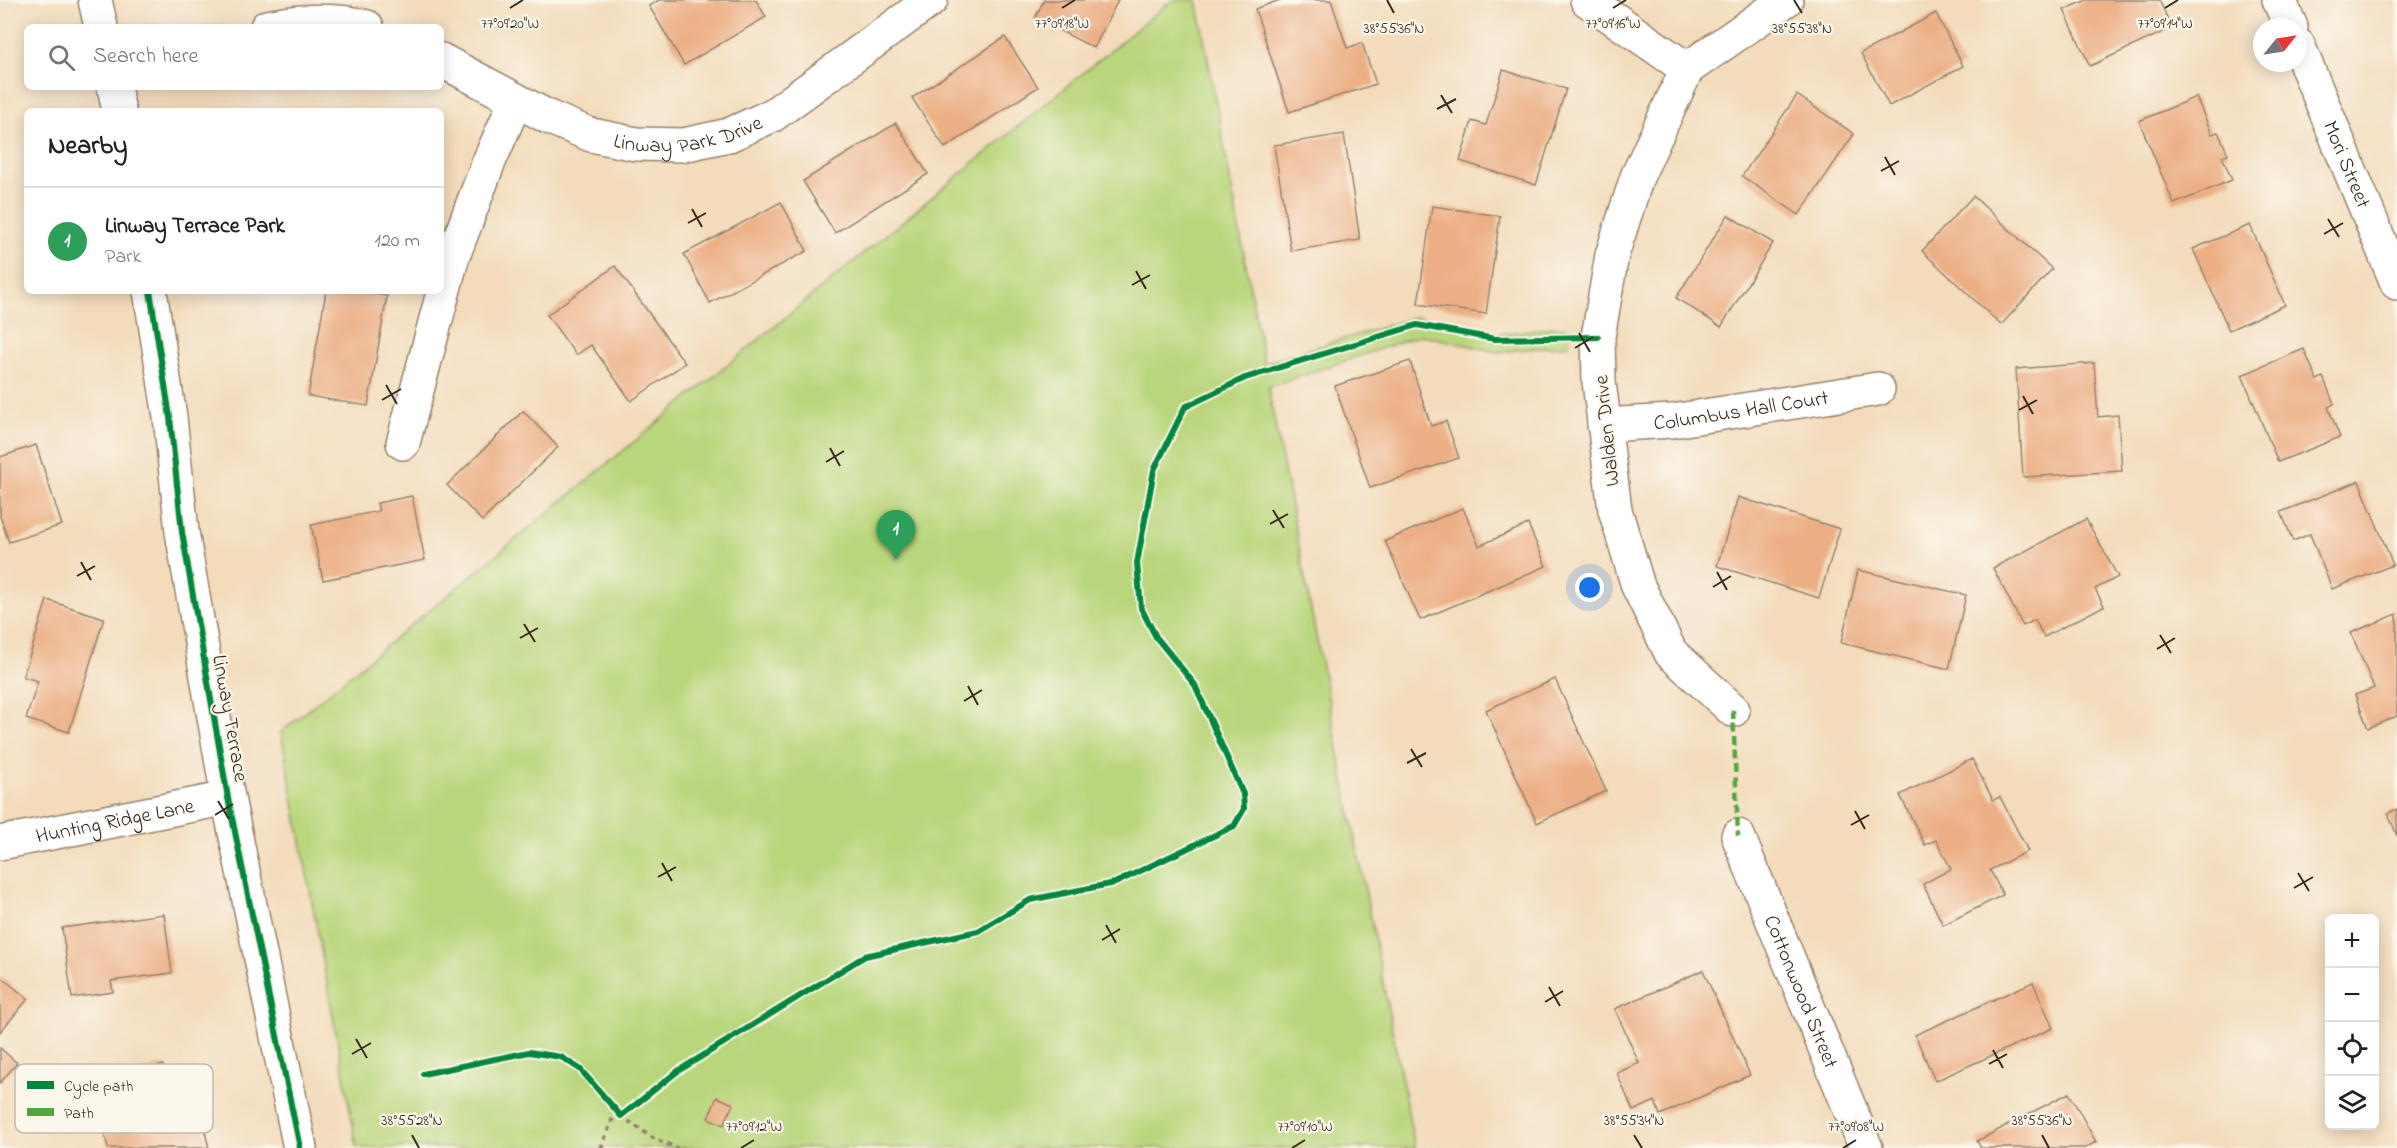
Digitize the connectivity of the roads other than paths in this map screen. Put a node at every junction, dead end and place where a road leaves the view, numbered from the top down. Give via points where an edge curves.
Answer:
1 (95, 0) edge
2 (1587, 0) edge
3 (1786, 0) edge
4 (2279, 0) edge
5 (924, 3) edge
6 (2286, 18) edge
7 (99, 24) edge
8 (284, 24) edge
9 (355, 24) edge
10 (444, 62) edge
11 (2307, 67) edge
12 (1687, 69) junction
13 (115, 90) edge
14 (516, 100) junction
15 (118, 108) edge
16 (2397, 283) edge
17 (444, 290) edge
18 (150, 294) edge
19 (443, 294) edge
20 (1878, 389) dead end
21 (1604, 425) junction
22 (404, 443) dead end
23 (1733, 710) dead end
24 (228, 798) junction
25 (1738, 836) dead end
26 (0, 843) edge
27 (300, 1148) edge
28 (1866, 1148) edge

1 - 7 street
2 - 12 street
3 - 12 street
4 - 6 street
5 - 14 street, Linway Park Drive via 773,115 729,135 683,145 636,144 591,135
8 - 9 street
10 - 14 street, Linway Park Drive
11 - 16 street, Mori Street
12 - 21 street, Walden Drive via 1637,177 1612,255 1598,337
13 - 15 street
14 - 17 street via 488,164
18 - 24 street, Linway Terrace via 170,417 182,532
19 - 22 street
20 - 21 street, Columbus Hall Court via 1672,421
21 - 23 street, Walden Drive via 1615,510 1638,586 1671,653
24 - 26 street, Hunting Ridge Lane
24 - 27 street, Linway Terrace
25 - 28 street, Cottonwood Street

